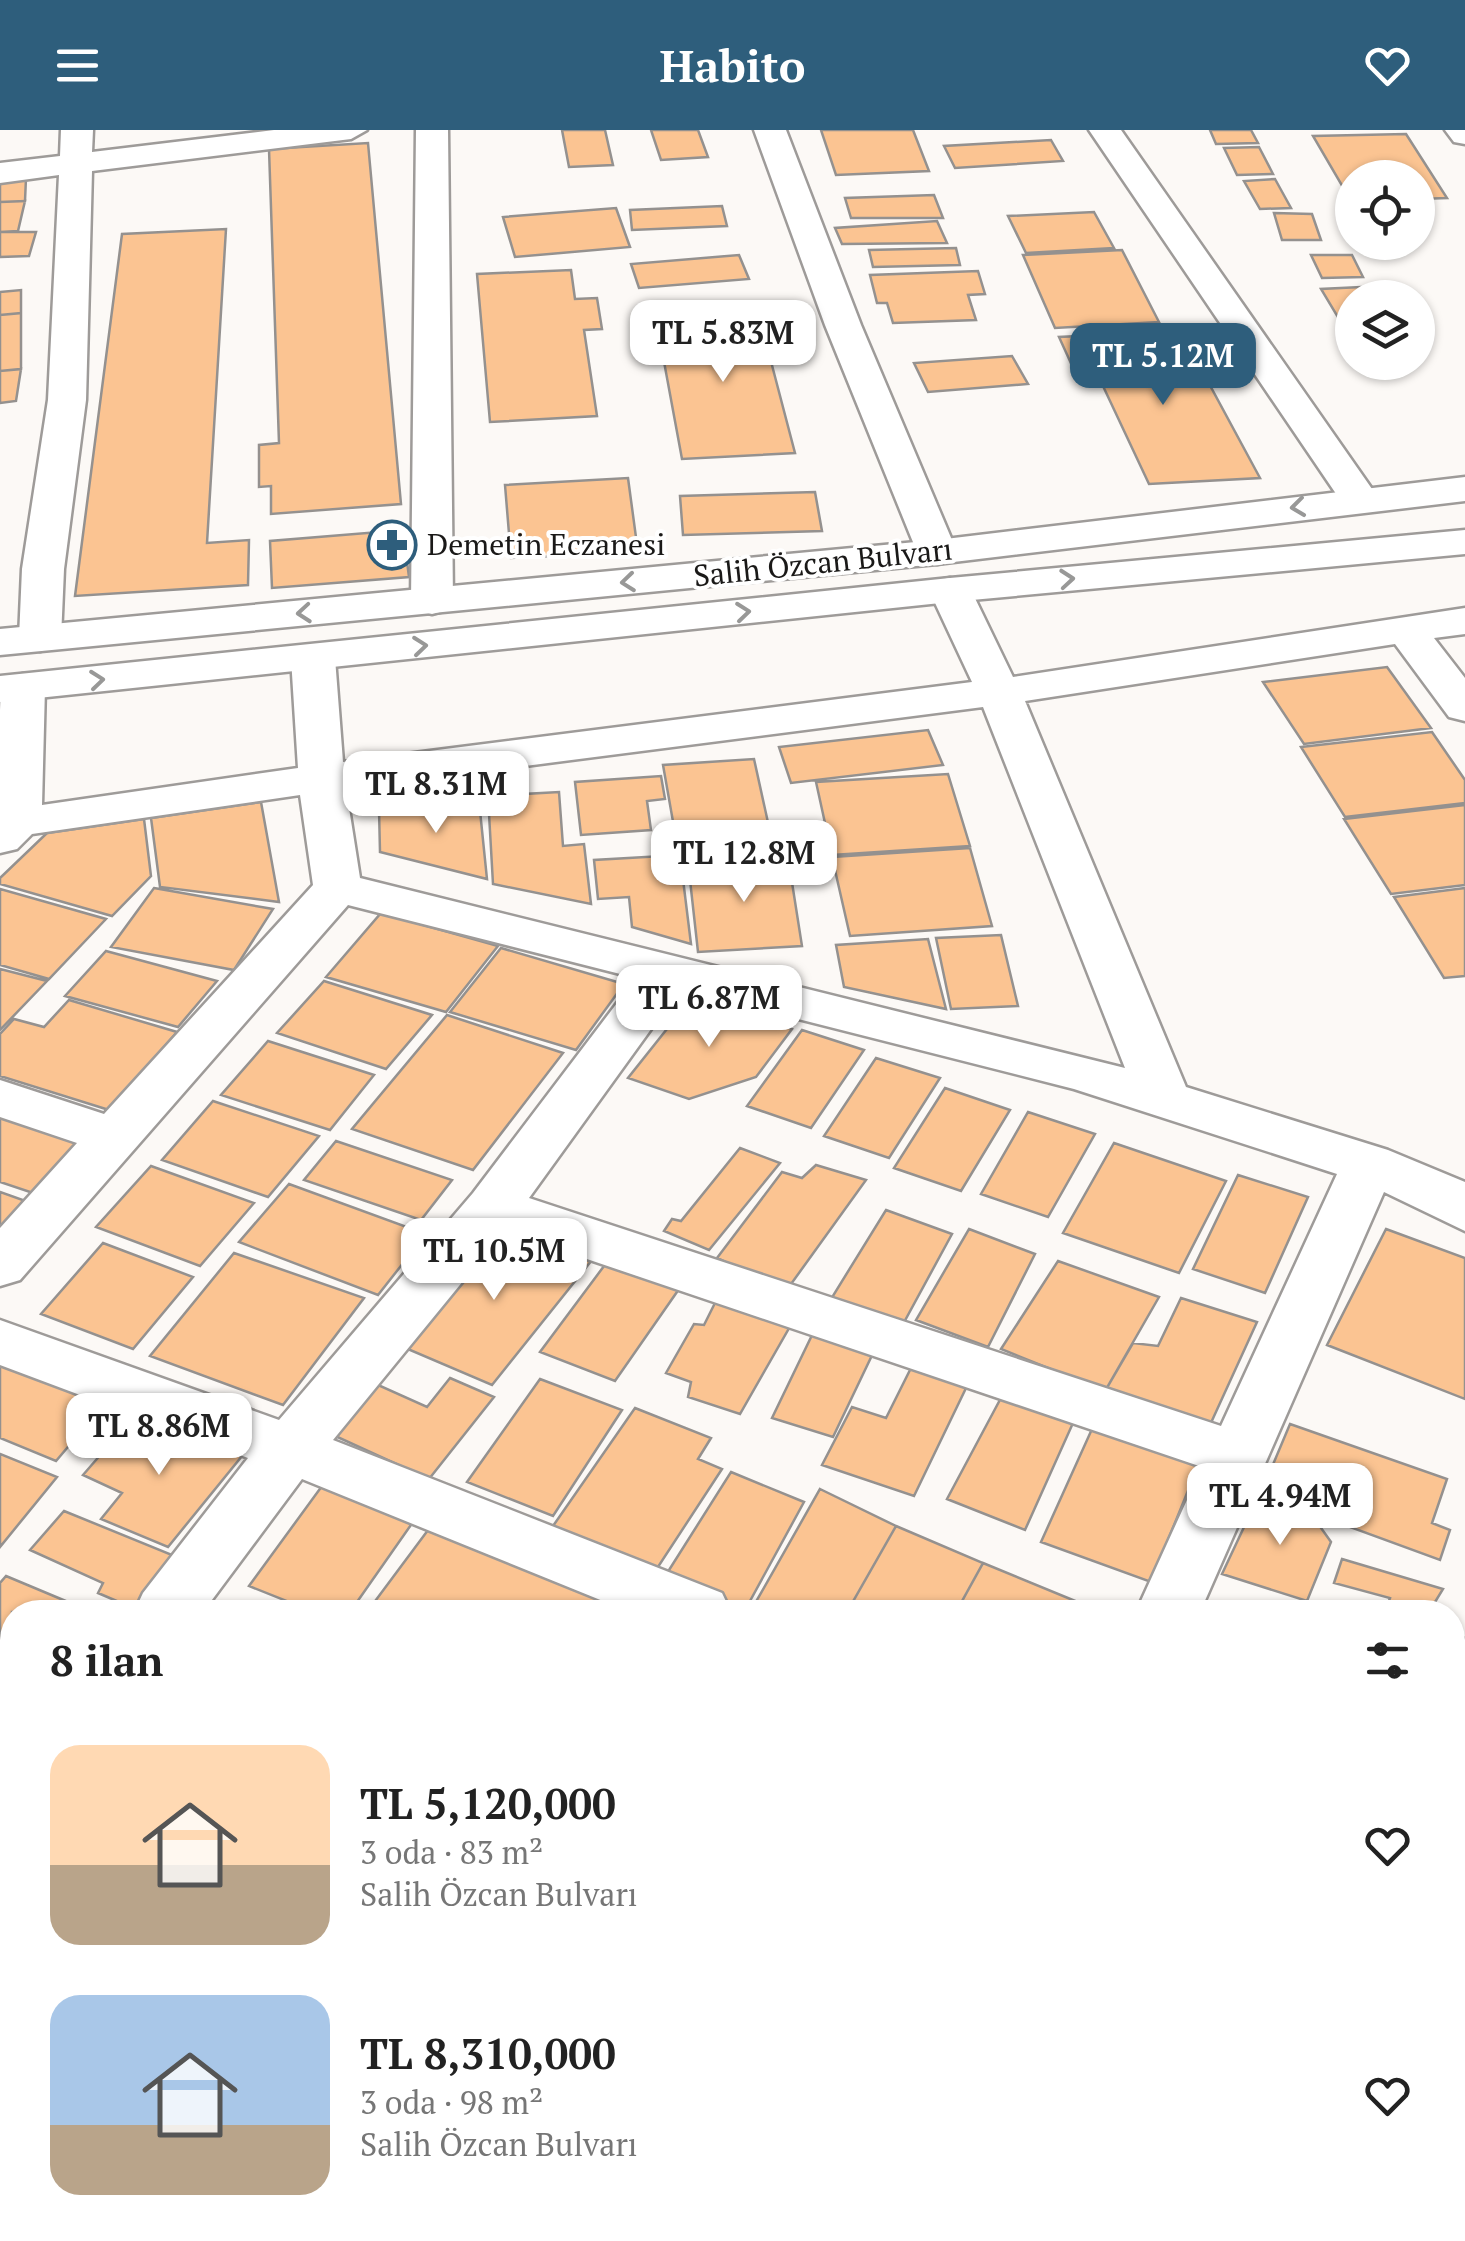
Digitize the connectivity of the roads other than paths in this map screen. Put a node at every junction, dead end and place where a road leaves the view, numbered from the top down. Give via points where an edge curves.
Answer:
1 (351, 130) edge
2 (432, 130) edge
3 (770, 130) edge
4 (1105, 130) edge
5 (77, 143) edge
6 (0, 144) edge
7 (0, 173) edge
8 (1465, 488) edge
9 (1360, 499) junction
10 (1465, 542) edge
11 (944, 571) junction
12 (432, 601) junction
13 (1465, 621) edge
14 (1405, 629) junction
15 (20, 640) edge
16 (313, 658) junction
17 (12, 688) edge
18 (999, 692) junction
19 (1465, 708) edge
20 (321, 778) junction
21 (6, 829) edge
22 (336, 887) junction
23 (666, 973) junction
24 (0, 1098) edge
25 (1165, 1102) junction
26 (116, 1138) junction
27 (1369, 1164) junction
28 (493, 1207) junction
29 (1465, 1211) edge
30 (0, 1265) edge
31 (0, 1342) edge
32 (290, 1449) junction
33 (1237, 1455) junction
34 (175, 1600) edge
35 (669, 1600) edge
36 (1173, 1600) edge

1 - 5 street
2 - 12 street
3 - 11 street
4 - 9 street
5 - 6 street
5 - 7 street
5 - 15 street via 67,400 43,569
8 - 9 street, Salih Özcan Bulvarı
9 -> 11 street, Salih Özcan Bulvarı
11 -> 10 street, Salih Özcan Bulvarı
11 -> 12 street, Salih Özcan Bulvarı
16 -> 11 street, Salih Özcan Bulvarı
11 - 18 street
12 -> 15 street, Salih Özcan Bulvarı
13 - 14 street
14 - 18 street
14 - 19 street
17 -> 16 street, Salih Özcan Bulvarı
16 - 20 street
17 - 21 street
18 - 20 street
18 - 25 street
20 - 21 street
20 - 22 street
22 - 23 street
22 - 26 street
23 - 25 street via 1086,1074
23 - 28 street
24 - 26 street
25 - 27 street
26 - 30 street
27 - 29 street via 1448,1197
27 - 33 street
28 - 32 street
28 - 33 street
31 - 32 street
32 - 34 street
32 - 35 street
33 - 36 street

